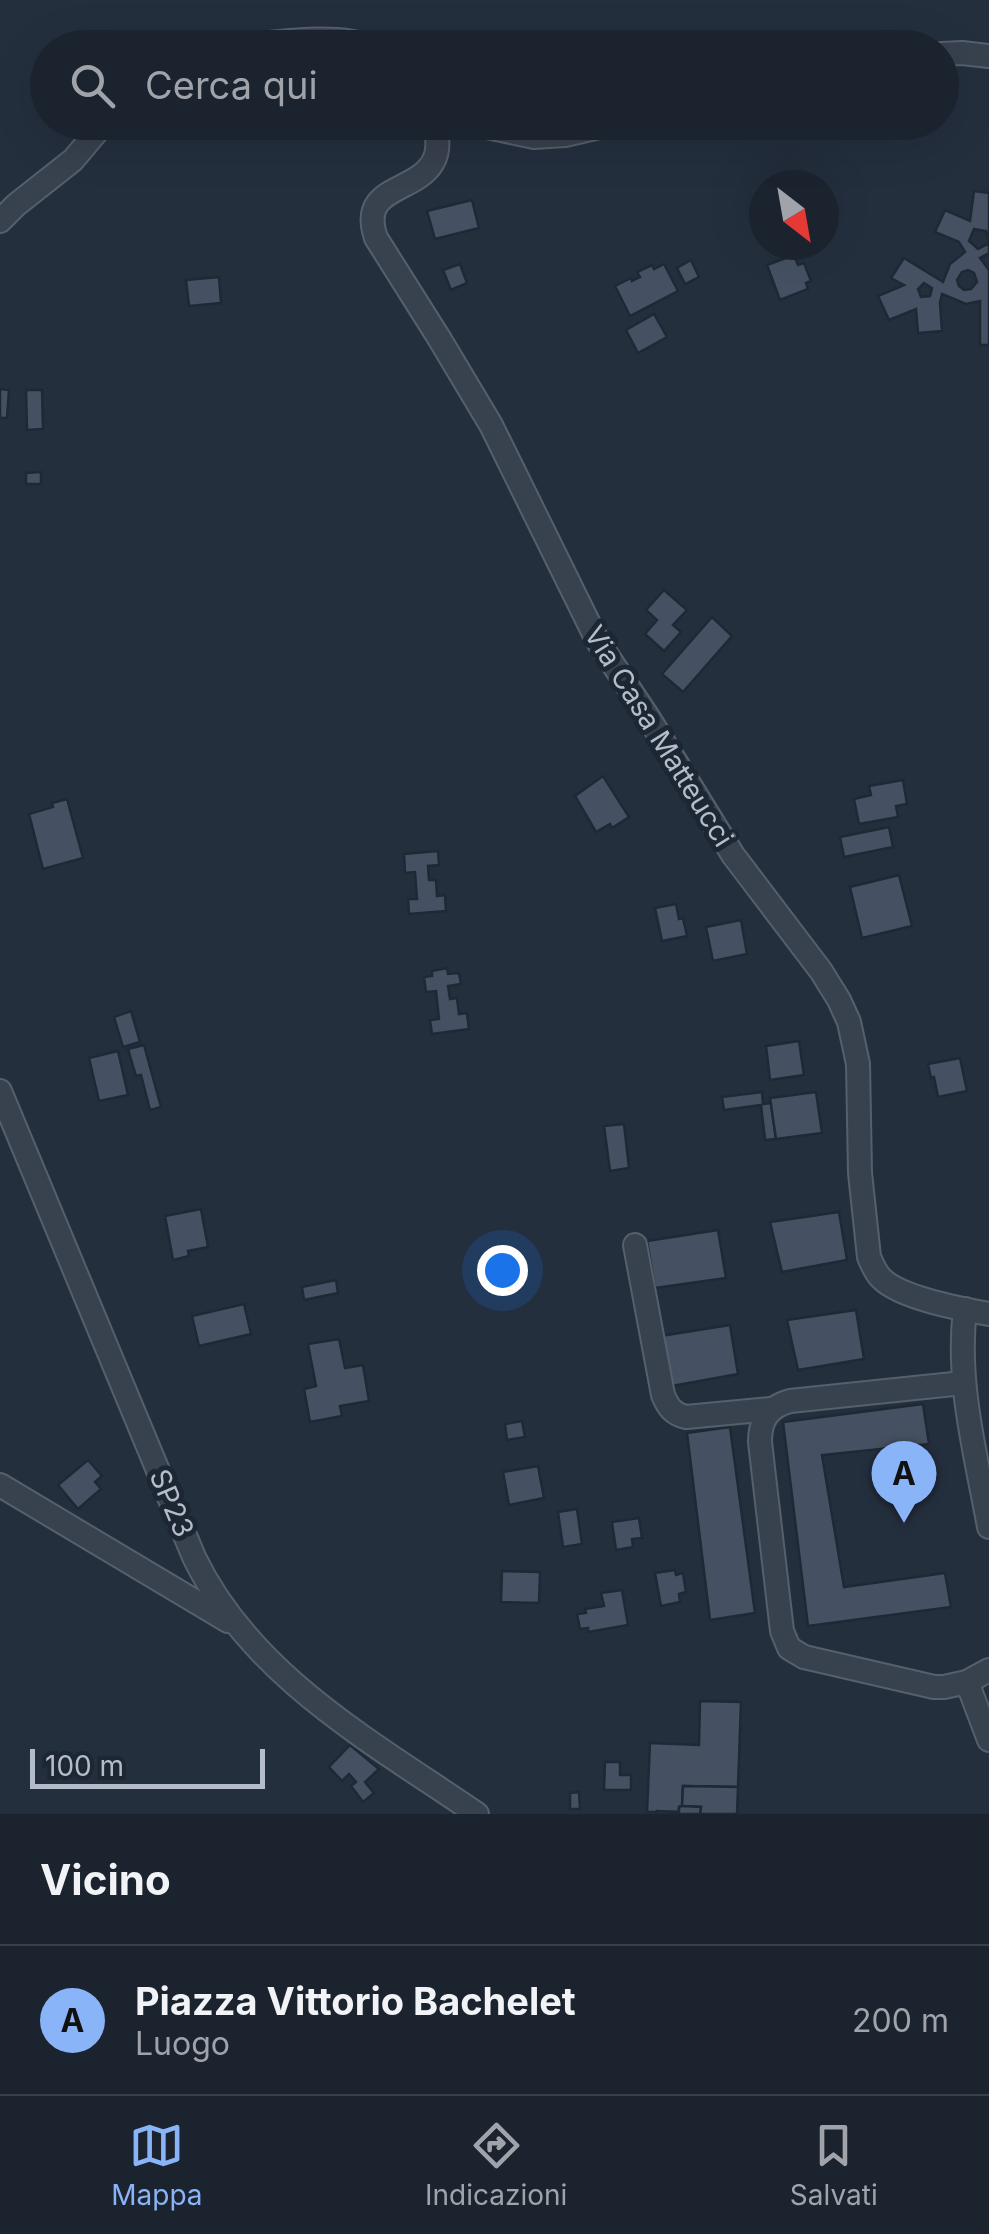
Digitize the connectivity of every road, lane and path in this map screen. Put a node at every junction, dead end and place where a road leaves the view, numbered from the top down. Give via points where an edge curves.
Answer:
1 (959, 53) edge
2 (989, 56) edge
3 (90, 140) edge
4 (437, 140) edge
5 (1, 218) edge
6 (0, 1091) edge
7 (635, 1245) dead end
8 (965, 1309) junction
9 (989, 1314) edge
10 (963, 1383) junction
11 (770, 1410) junction
12 (0, 1484) edge
13 (989, 1527) edge
14 (240, 1628) junction
15 (989, 1670) edge
16 (967, 1682) junction
17 (989, 1740) edge
18 (477, 1814) edge

1 - 2 street
3 - 5 street
4 - 8 street, Via Casa Matteucci via 436,158 422,174 377,203 376,238 491,426 597,640 726,844 839,1000 858,1064 860,1172 874,1268 901,1291
6 - 14 street, SP23 / SP23 via 194,1556
7 - 11 street via 669,1407 686,1417
8 - 9 street, Via Casa Matteucci
8 - 10 street
10 - 11 street via 808,1397
10 - 13 street
11 - 16 street via 760,1442 789,1648 924,1686
12 - 14 street
14 - 18 street, SP23 / SP23 via 314,1701
15 - 16 street
16 - 17 street

